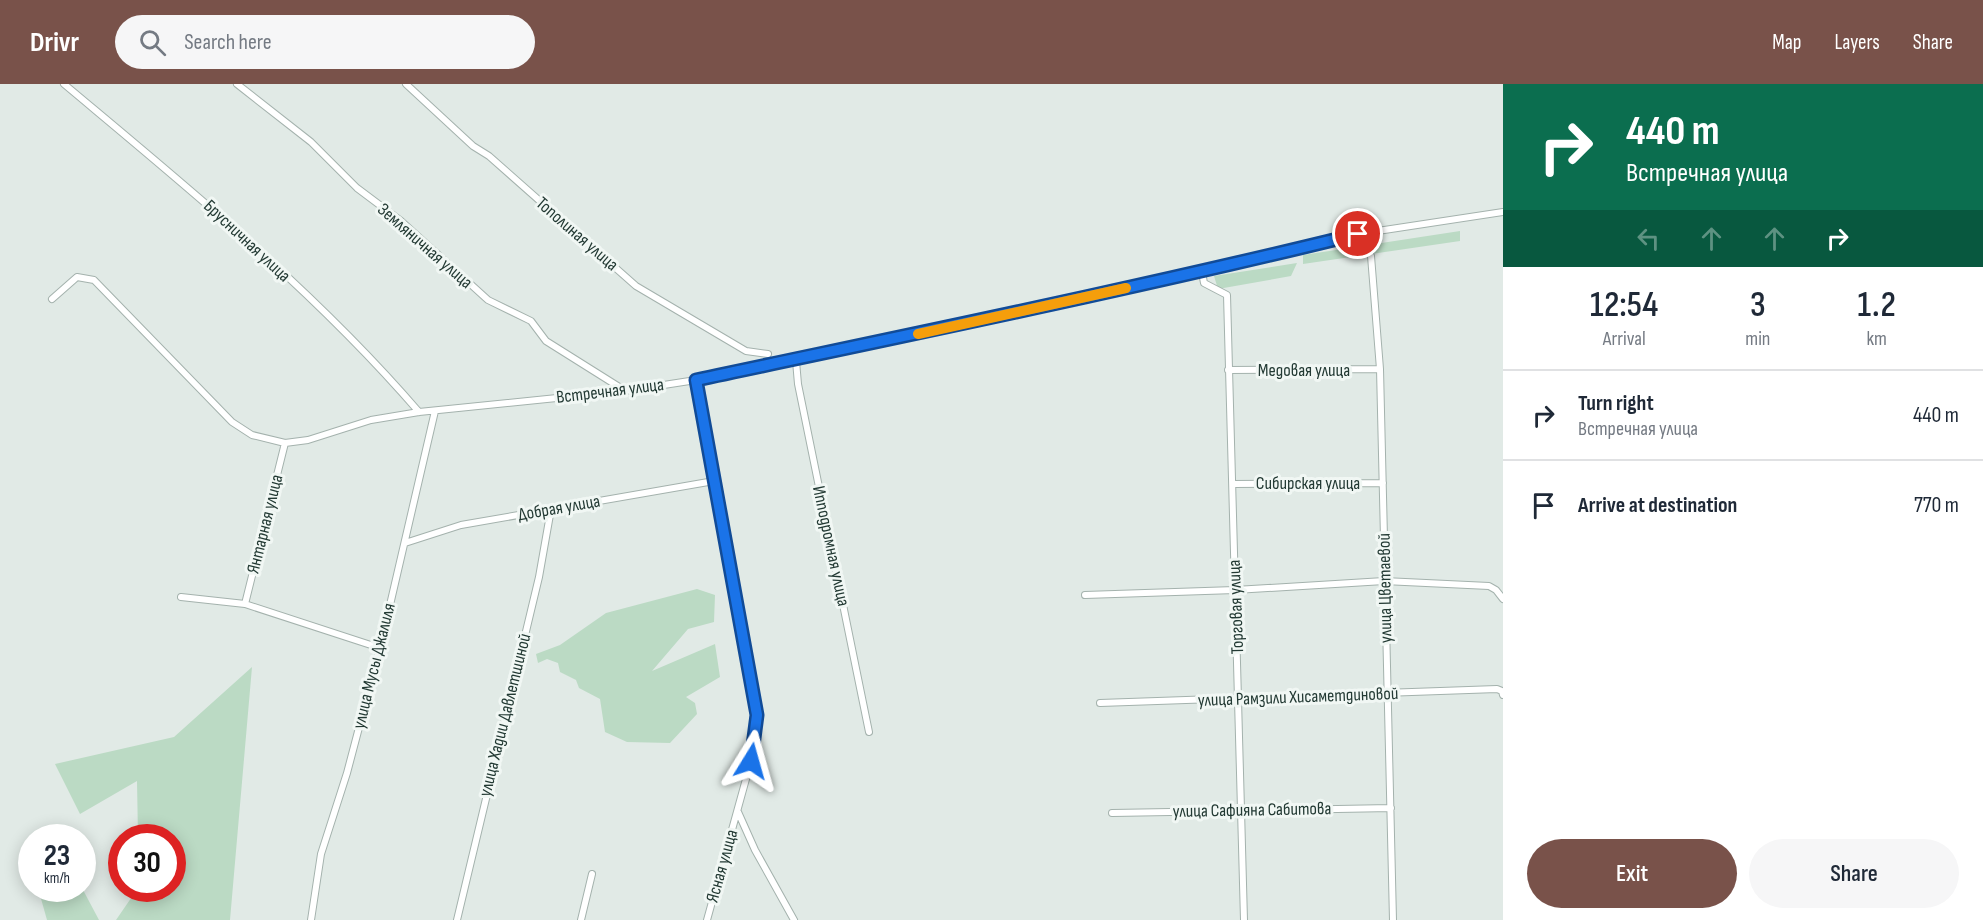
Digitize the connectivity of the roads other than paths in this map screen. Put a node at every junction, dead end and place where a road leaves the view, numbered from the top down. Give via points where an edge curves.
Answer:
1 (64, 84) edge
2 (237, 84) edge
3 (406, 84) edge
4 (1503, 212) edge
5 (1345, 232) dead end
6 (1358, 234) junction
7 (1202, 272) junction
8 (52, 299) dead end
9 (768, 354) dead end
10 (795, 361) junction
11 (1380, 369) junction
12 (1228, 370) junction
13 (696, 380) junction
14 (625, 391) junction
15 (435, 411) junction
16 (418, 412) junction
17 (285, 443) junction
18 (714, 481) junction
19 (1383, 483) junction
20 (1233, 484) junction
21 (551, 509) junction
22 (405, 543) junction
23 (1384, 581) junction
24 (1235, 590) junction
25 (1085, 595) dead end
26 (181, 597) dead end
27 (1503, 599) edge
28 (245, 604) junction
29 (380, 648) junction
30 (1386, 693) junction
31 (1503, 695) edge
32 (1239, 700) junction
33 (1100, 703) dead end
34 (869, 732) dead end
35 (1391, 808) junction
36 (1241, 810) junction
37 (738, 812) junction
38 (1112, 813) dead end
39 (592, 874) dead end
40 (311, 920) edge
41 (457, 920) edge
42 (581, 920) edge
43 (707, 920) edge
44 (794, 920) edge
45 (1244, 920) edge
46 (1393, 920) edge

1 - 16 street, Брусничная улица via 240,234 371,357
2 - 14 street, Земляничная улица via 311,142 357,188 488,300 531,321 546,340
3 - 9 street, Тополиная улица via 636,286 746,351
4 - 6 street, Встречная улица
5 - 6 street
6 - 7 street, Встречная улица
6 - 11 street, улица Цветаевой via 1371,256
7 - 10 street, Встречная улица
7 - 12 street, Торговая улица via 1204,283 1227,295
8 - 17 street, Встречная улица via 77,277 94,280 232,422 252,435
10 - 13 street, Встречная улица
10 - 34 street, Ипподромная улица
11 - 12 street, Медовая улица
11 - 19 street, улица Цветаевой
12 - 20 street, Торговая улица
13 - 14 street, Встречная улица
13 - 18 street, Ясная улица
14 - 15 street, Встречная улица
15 - 16 street, Встречная улица
15 - 22 street, улица Мусы Джалиля
16 - 17 street, Встречная улица
17 - 28 street, Янтарная улица
18 - 21 street, Добрая улица
18 - 37 street, Ясная улица via 757,715
19 - 20 street, Сибирская улица
19 - 23 street, улица Цветаевой
20 - 24 street, Торговая улица
21 - 22 street, Добрая улица via 461,525
21 - 41 street, улица Хадии Давлетшиной via 539,578
22 - 29 street, улица Мусы Джалиля
23 - 24 street
23 - 27 street via 1489,586
23 - 30 street, улица Цветаевой
24 - 25 street
24 - 32 street, Торговая улица
26 - 28 street
28 - 29 street
29 - 40 street, улица Мусы Джалиля via 321,854
30 - 31 street, улица Рамзили Хисаметдиновой via 1497,689
30 - 32 street, улица Рамзили Хисаметдиновой
30 - 35 street, улица Цветаевой
32 - 33 street, улица Рамзили Хисаметдиновой
32 - 36 street, Торговая улица
35 - 36 street, улица Сафияна Сабитова
35 - 46 street, улица Цветаевой
36 - 38 street, улица Сафияна Сабитова
36 - 45 street, Торговая улица
37 - 43 street, Ясная улица
37 - 44 street
39 - 42 street

